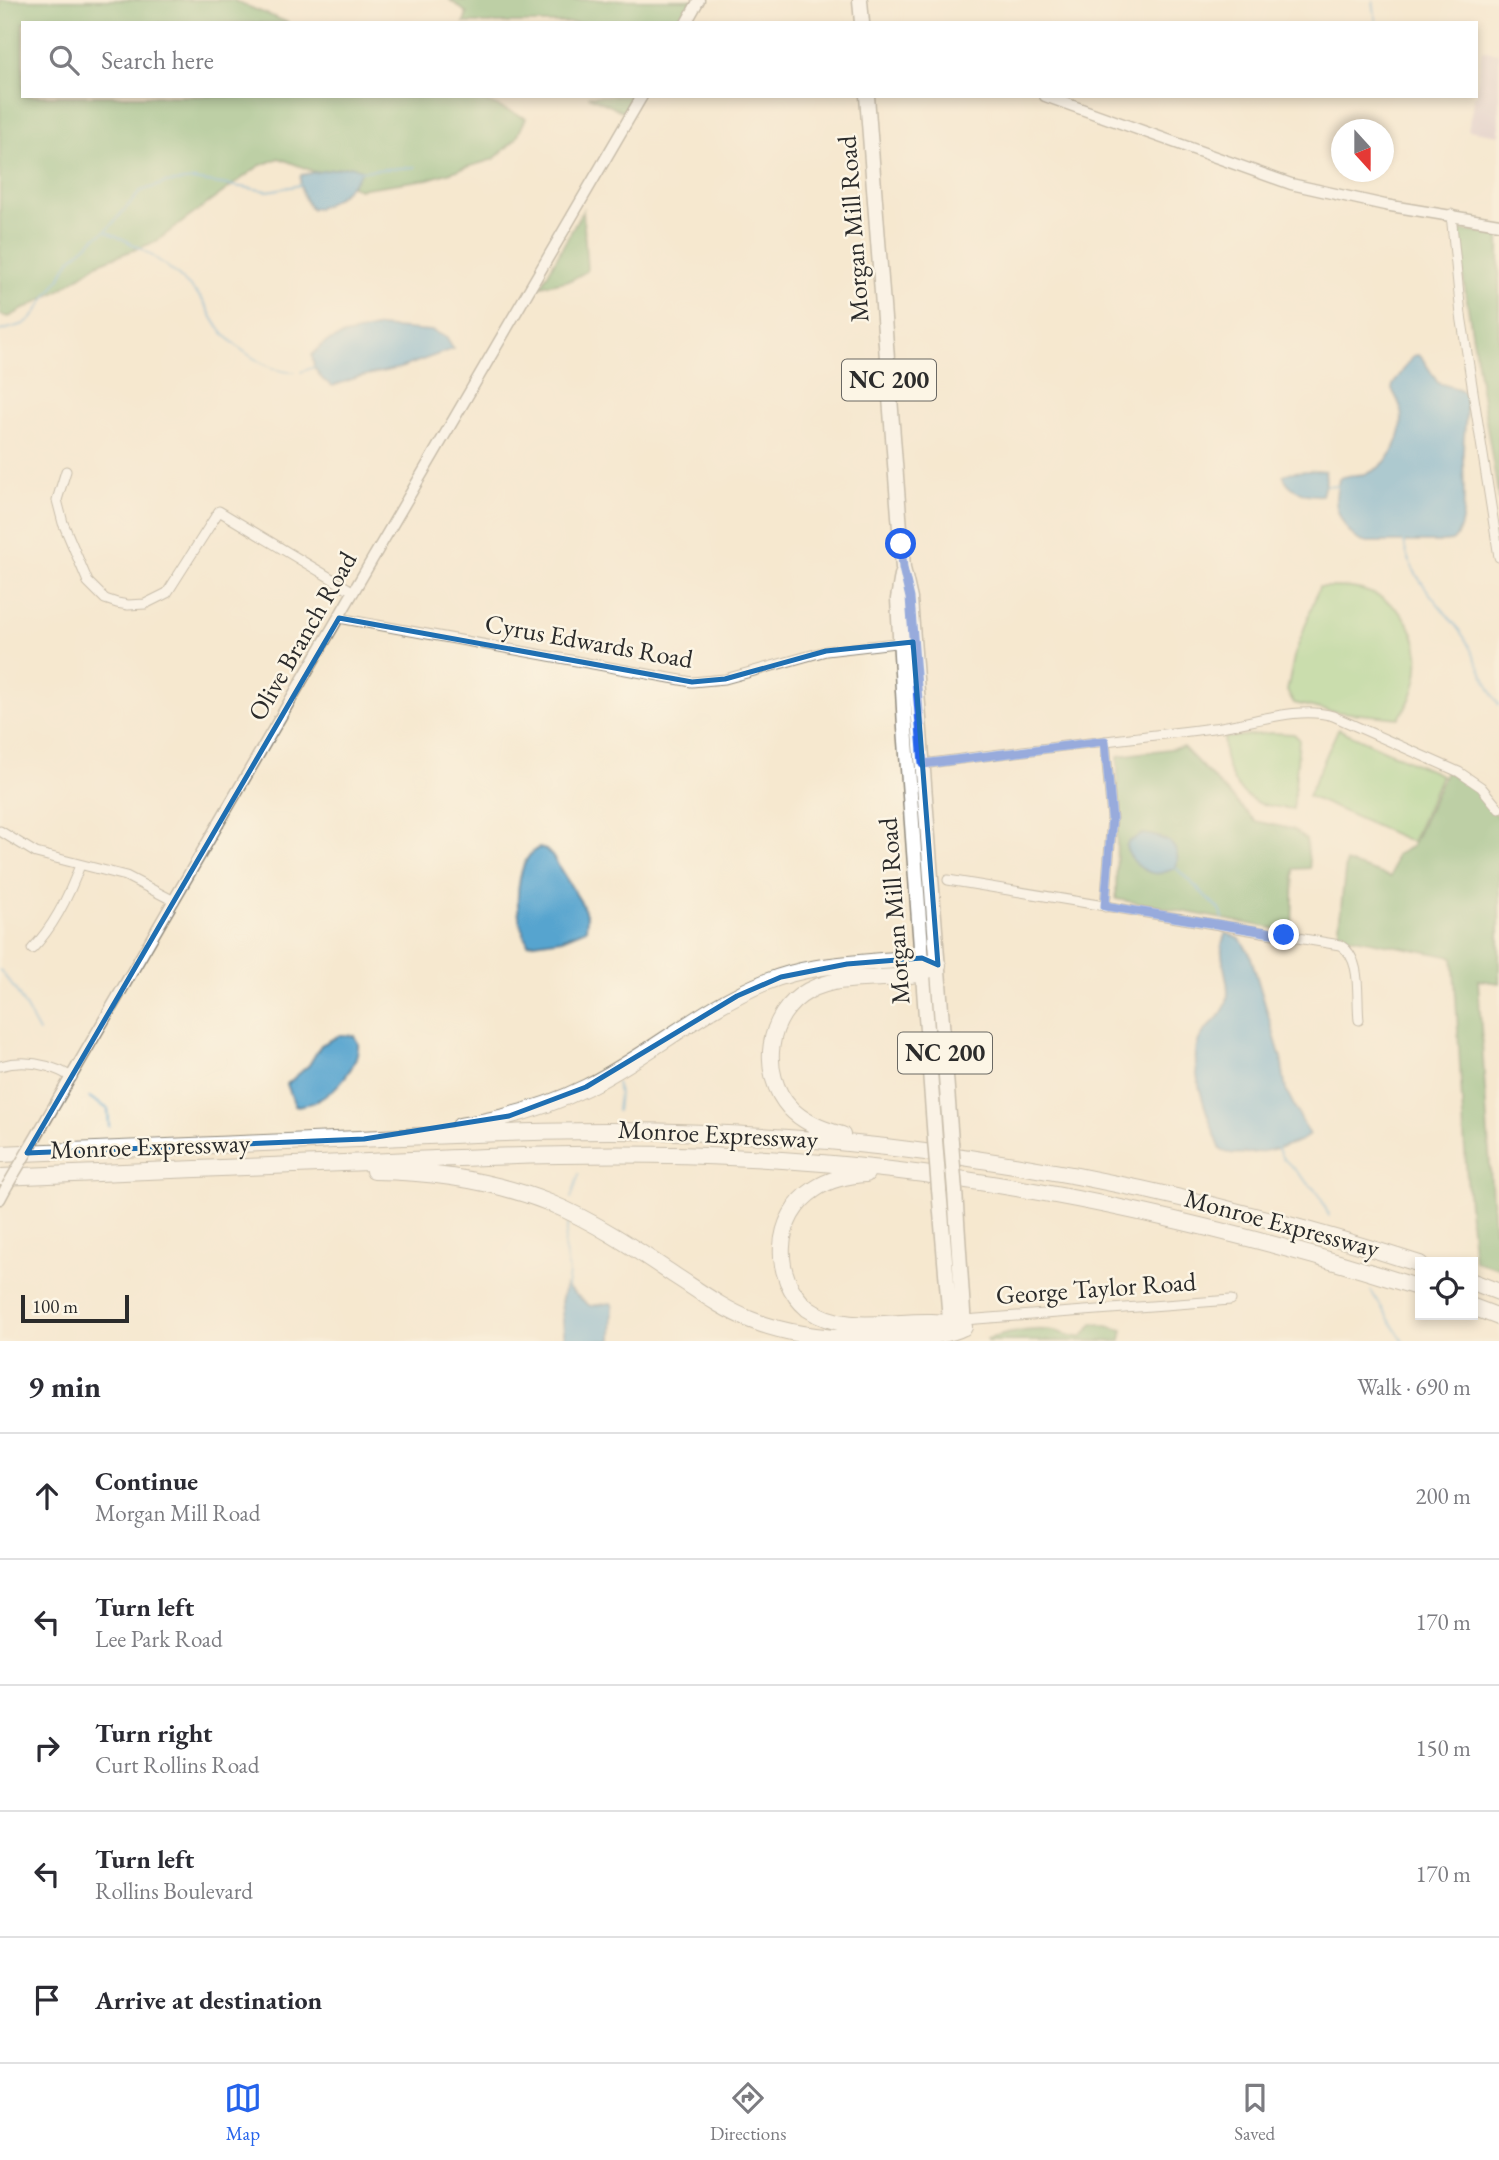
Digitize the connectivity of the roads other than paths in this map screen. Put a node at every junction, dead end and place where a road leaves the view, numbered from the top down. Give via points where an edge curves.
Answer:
1 (699, 0) edge
2 (860, 0) edge
3 (686, 21) edge
4 (862, 21) edge
5 (641, 98) edge
6 (867, 98) edge
7 (1051, 98) edge
8 (1451, 214) junction
9 (1499, 224) edge
10 (66, 471) dead end
11 (1499, 557) edge
12 (354, 592) junction
13 (339, 618) junction
14 (907, 642) junction
15 (1105, 741) junction
16 (923, 764) junction
17 (1499, 809) edge
18 (0, 831) edge
19 (80, 865) junction
20 (948, 880) dead end
21 (174, 901) junction
22 (1105, 906) junction
23 (32, 949) dead end
24 (938, 965) junction
25 (923, 966) junction
26 (1359, 1020) dead end
27 (0, 1066) edge
28 (72, 1077) junction
29 (364, 1139) junction
30 (902, 1148) junction
31 (0, 1154) edge
32 (214, 1168) junction
33 (924, 1174) junction
34 (4, 1182) edge
35 (0, 1199) edge
36 (1415, 1262) edge
37 (1478, 1285) edge
38 (1415, 1286) edge
39 (1499, 1292) edge
40 (1231, 1300) dead end
41 (1478, 1309) edge
42 (1499, 1317) edge
43 (957, 1325) junction

1 - 3 street
2 - 4 main road
5 - 12 street, Olive Branch Road
6 - 14 main road, Morgan Mill Road / NC 200 via 903,568 898,599
7 - 8 street via 1291,184
8 - 9 street
8 - 11 street via 1461,315
10 - 12 street via 57,500 67,535 88,582 105,599 128,606 167,593 219,511
12 - 13 street, Olive Branch Road
13 - 14 street, Cyrus Edwards Road via 692,681 726,679 826,651
13 - 21 street, Olive Branch Road
14 - 16 main road, Morgan Mill Road / NC 200
14 - 25 main road, Morgan Mill Road / NC 200
15 - 16 street
15 - 17 street via 1309,712 1325,714 1459,772 1481,787
15 - 22 street via 1112,818
16 - 24 main road, Morgan Mill Road / NC 200
18 - 19 street via 36,853
19 - 21 street via 126,876
19 - 23 street via 60,911
20 - 22 street
21 - 28 street, Olive Branch Road
22 - 26 street via 1339,945 1350,953 1355,965
24 - 25 highway
24 - 43 main road, Morgan Mill Road / NC 200, bridge via 955,1191
25 - 29 highway via 830,966 781,977 737,996 623,1067 556,1100 485,1122
25 - 30 highway via 811,990 784,1014 771,1048 779,1093 802,1118 833,1133
25 - 43 main road, Morgan Mill Road / NC 200, bridge via 939,1189
27 - 28 street via 35,1063
28 - 34 street, Olive Branch Road, bridge
29 - 30 highway, Monroe Expressway via 654,1131
29 - 31 highway, Monroe Expressway
30 - 36 highway, Monroe Expressway via 1161,1192 1294,1225
32 - 33 highway, Monroe Expressway via 653,1154
32 - 34 highway, Monroe Expressway
32 - 43 highway via 405,1172 479,1181 572,1213 720,1305 766,1325 814,1337 847,1339
33 - 38 highway, Monroe Expressway via 1047,1192 1180,1220
33 - 43 highway via 853,1175 815,1189 789,1218 782,1241 782,1266 801,1302 830,1322 863,1327
34 - 35 street, Olive Branch Road
37 - 39 highway
40 - 43 street, George Taylor Road
41 - 42 highway

